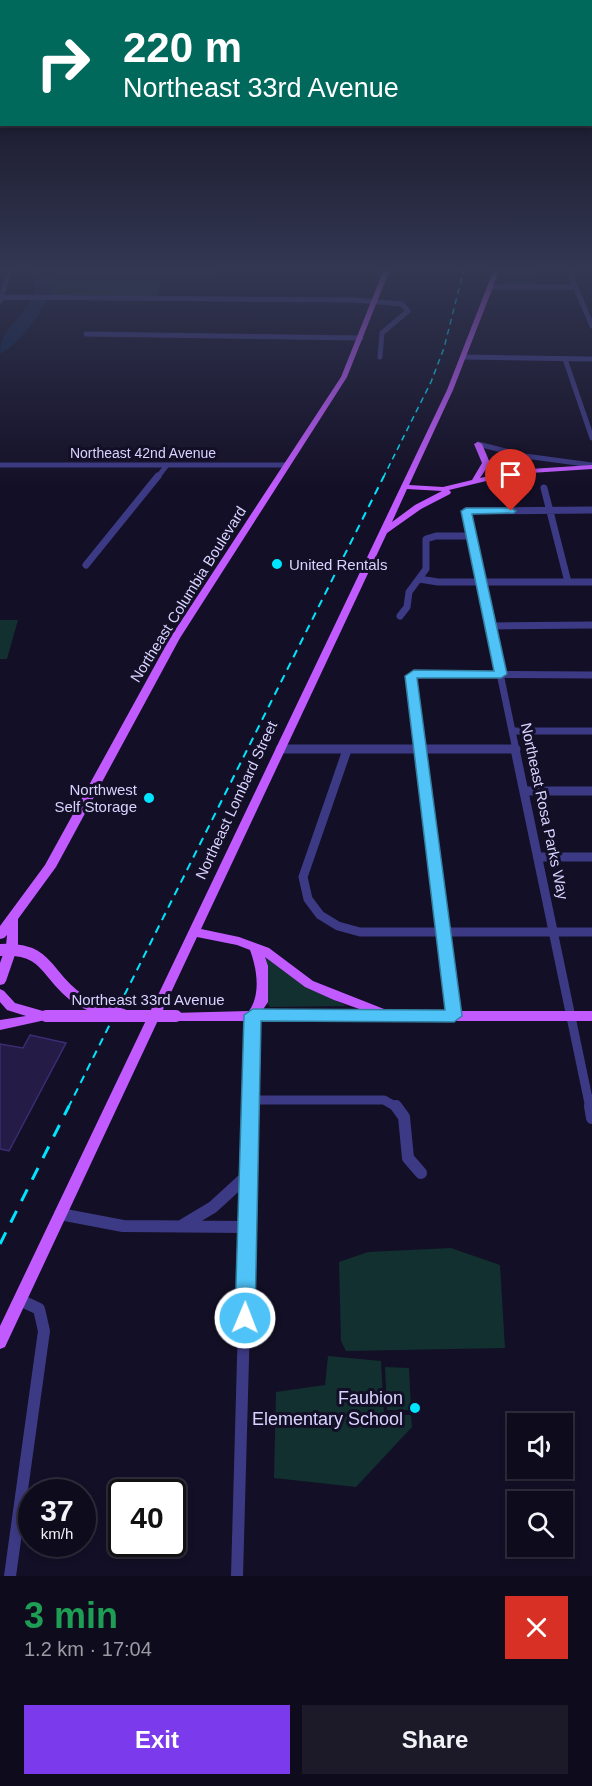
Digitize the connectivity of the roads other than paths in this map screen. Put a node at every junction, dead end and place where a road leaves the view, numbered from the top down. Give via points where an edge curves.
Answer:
1 (359, 343) edge
2 (378, 343) edge
3 (469, 343) edge
4 (547, 349) dead end
5 (380, 357) dead end
6 (464, 357) junction
7 (550, 358) junction
8 (566, 359) junction
9 (592, 359) edge
10 (592, 438) edge
11 (478, 444) joint
12 (0, 465) edge
13 (167, 465) junction
14 (287, 465) junction
15 (592, 466) edge
16 (466, 484) junction
17 (404, 487) junction
18 (544, 488) dead end
19 (592, 510) edge
20 (466, 511) joint
21 (550, 511) junction
22 (383, 532) junction
23 (471, 536) junction
24 (86, 566) dead end
25 (419, 579) junction
26 (481, 582) junction
27 (568, 582) junction
28 (592, 582) edge
29 (400, 616) dead end
30 (592, 625) edge
31 (490, 626) junction
32 (501, 674) junction
33 (592, 675) edge
34 (513, 731) junction
35 (592, 731) edge
36 (516, 748) junction
37 (280, 749) junction
38 (421, 749) junction
39 (347, 750) junction
40 (525, 791) junction
41 (592, 791) edge
42 (539, 857) junction
43 (592, 857) edge
44 (14, 920) junction
45 (2, 932) edge
46 (194, 932) junction
47 (443, 932) junction
48 (555, 932) junction
49 (592, 932) edge
50 (256, 949) junction
51 (0, 951) edge
52 (0, 981) edge
53 (0, 994) edge
54 (123, 1015) junction
55 (253, 1015) junction
56 (390, 1015) junction
57 (46, 1016) junction
58 (454, 1016) junction
59 (572, 1016) junction
60 (592, 1016) edge
61 (2, 1024) edge
62 (250, 1100) junction
63 (592, 1118) edge
64 (421, 1173) dead end
65 (249, 1174) junction
66 (60, 1214) junction
67 (180, 1226) junction
68 (247, 1227) junction
69 (20, 1300) junction
70 (0, 1342) edge
71 (10, 1576) edge
72 (237, 1576) edge

1 - 14 main road, Northeast Columbia Boulevard via 347,373
2 - 5 street
3 - 6 main road, Northeast Lombard Street
4 - 7 street
6 - 7 street
6 - 17 main road, Northeast Lombard Street
7 - 8 street
8 - 9 street
8 - 10 street
11 - 15 street
11 - 16 main road via 486,467
12 - 13 street, Northeast 42nd Avenue
13 - 14 street, Northeast 42nd Avenue
13 - 24 street
14 - 44 main road, Northeast Columbia Boulevard via 176,636 57,857
15 - 16 main road via 526,470
16 - 17 main road via 438,490
16 - 22 main road via 432,499
17 - 22 main road, Northeast Lombard Street
18 - 21 street
19 - 21 street
20 - 21 street
20 - 23 street, Northeast Rosa Parks Way
21 - 27 street
22 - 37 main road, Northeast Lombard Street
23 - 25 street via 426,539 427,565
23 - 26 street, Northeast Rosa Parks Way
25 - 26 street
25 - 29 street
26 - 27 street
26 - 31 street, Northeast Rosa Parks Way
27 - 28 street
30 - 31 street
31 - 32 street, Northeast Rosa Parks Way
32 - 33 street
32 - 34 street, Northeast Rosa Parks Way
32 - 38 street via 411,676
34 - 35 street
34 - 36 street, Northeast Rosa Parks Way
36 - 38 street
36 - 40 street, Northeast Rosa Parks Way
37 - 39 street
37 - 46 main road, Northeast Lombard Street
38 - 39 street
38 - 47 street
39 - 47 street via 304,870 307,898 323,918 350,930
40 - 41 street
40 - 42 street, Northeast Rosa Parks Way
42 - 43 street
42 - 48 street, Northeast Rosa Parks Way
44 - 45 main road, Northeast Columbia Boulevard
44 - 52 main road via 12,946
45 - 51 main road, Northeast Columbia Boulevard via 4,946
46 - 50 main road via 239,941
46 - 66 main road, Northeast Lombard Street
47 - 48 street
47 - 58 street
48 - 49 street
48 - 59 street, Northeast Rosa Parks Way
50 - 55 main road via 262,966 262,1002
50 - 56 main road via 265,951 322,991
51 - 54 main road, bridge via 20,950 38,956 78,999
53 - 57 main road, Northeast 33rd Avenue via 11,1007
54 - 55 main road, Northeast 33rd Avenue, bridge
54 - 57 main road, Northeast 33rd Avenue, bridge
55 - 56 main road, Northeast 33rd Avenue
55 - 62 street
56 - 58 main road, Northeast 33rd Avenue
57 - 61 main road
58 - 59 main road, Northeast 33rd Avenue
59 - 60 main road, Northeast 33rd Avenue
59 - 63 street, Northeast Rosa Parks Way
62 - 64 street via 384,1100 399,1106 404,1115 408,1157
62 - 65 street
65 - 67 street via 213,1207
65 - 68 street
66 - 67 street via 123,1226
66 - 69 main road, Northeast Lombard Street
67 - 68 street
68 - 72 street
69 - 70 main road, Northeast Lombard Street
69 - 71 street via 39,1308 44,1331

